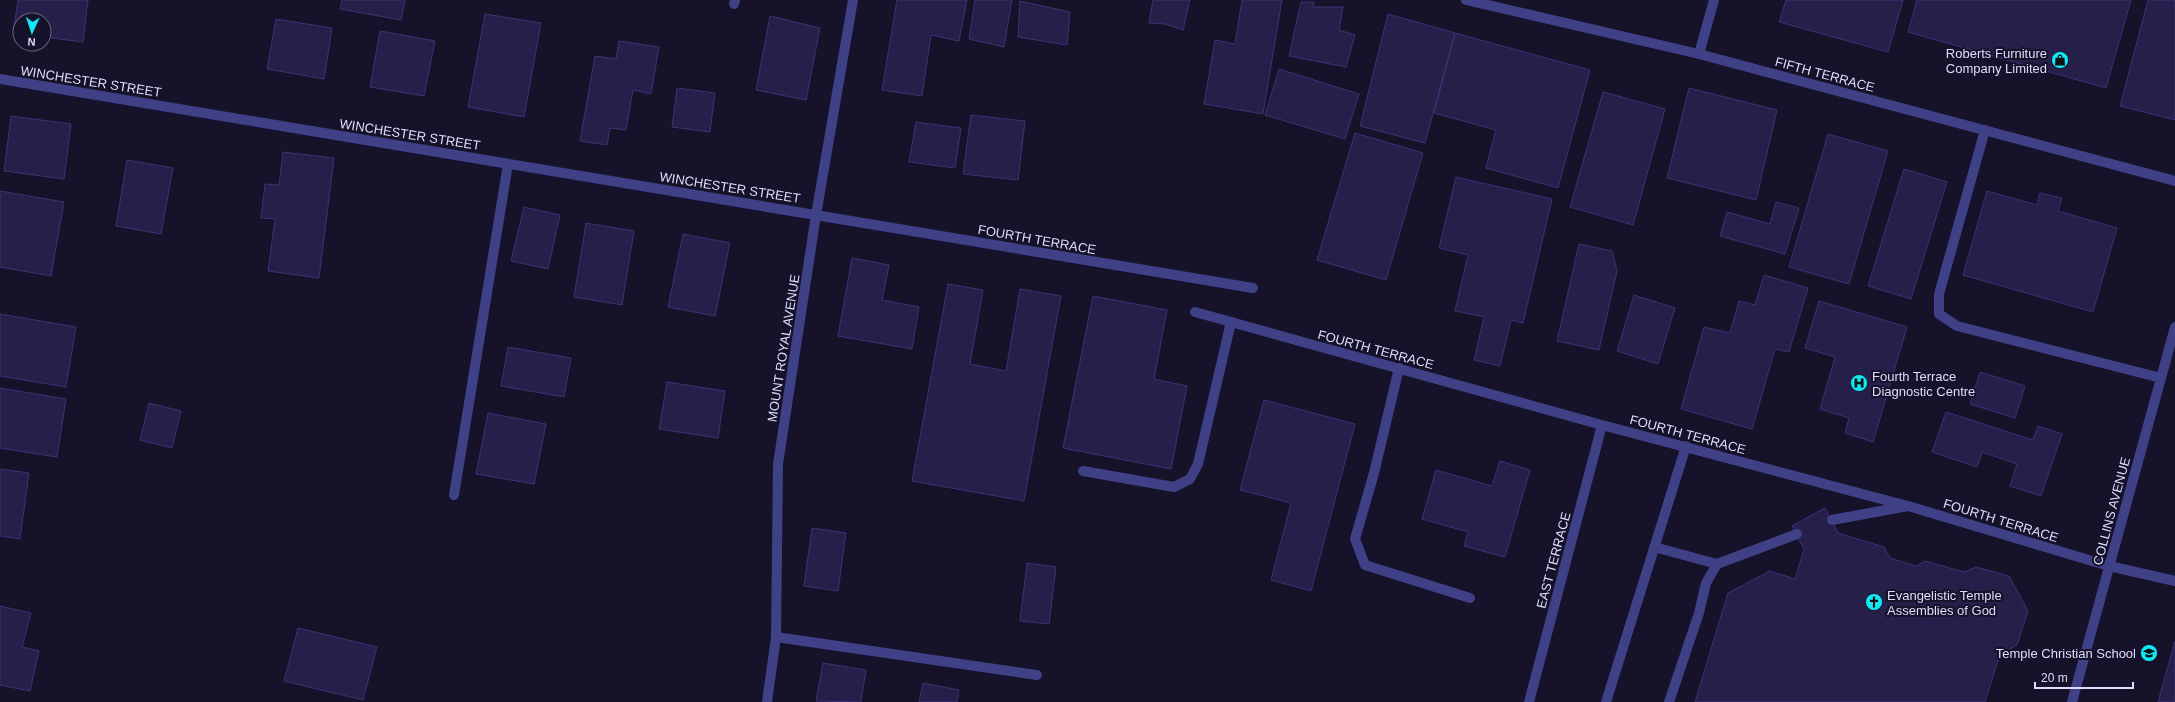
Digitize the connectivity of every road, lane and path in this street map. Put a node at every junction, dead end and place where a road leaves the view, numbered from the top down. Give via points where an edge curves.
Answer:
1 (853, 0) edge
2 (1466, 0) edge
3 (1714, 0) edge
4 (1699, 54) junction
5 (0, 79) edge
6 (1985, 130) junction
7 (508, 164) junction
8 (2175, 181) edge
9 (816, 215) junction
10 (1253, 288) dead end
11 (1194, 312) dead end
12 (1231, 322) junction
13 (2175, 327) edge
14 (1399, 368) junction
15 (2161, 378) junction
16 (1602, 425) junction
17 (1686, 446) junction
18 (1083, 471) dead end
19 (454, 495) dead end
20 (1908, 506) junction
21 (1832, 520) dead end
22 (1797, 534) dead end
23 (1654, 547) junction
24 (1717, 564) junction
25 (2109, 566) junction
26 (2175, 582) edge
27 (1470, 598) dead end
28 (776, 637) junction
29 (1037, 675) dead end
30 (767, 702) edge
31 (1529, 702) edge
32 (1606, 702) edge
33 (1669, 702) edge
34 (2072, 702) edge

1 - 9 street, MOUNT ROYAL AVENUE
2 - 4 street, FIFTH TERRACE
3 - 4 street
4 - 6 street, FIFTH TERRACE
5 - 7 street, WINCHESTER STREET
6 - 8 street, FIFTH TERRACE
6 - 15 street via 1939,294 1939,314 1957,326
7 - 9 street, WINCHESTER STREET
7 - 19 street
9 - 10 street, FOURTH TERRACE
9 - 28 street, MOUNT ROYAL AVENUE via 778,464
11 - 12 street, FOURTH TERRACE
12 - 14 street, FOURTH TERRACE
12 - 18 street via 1198,464 1190,479 1174,487
13 - 15 street, COLLINS AVENUE
14 - 16 street, FOURTH TERRACE
14 - 27 street via 1374,473 1357,528 1355,539 1359,553 1365,565
15 - 25 street, COLLINS AVENUE
16 - 17 street, FOURTH TERRACE
16 - 31 street, EAST TERRACE
17 - 20 street, FOURTH TERRACE
17 - 23 street
20 - 21 street
20 - 25 street, FOURTH TERRACE
22 - 24 street
23 - 24 street
23 - 32 street
24 - 33 street via 1706,583 1699,613
25 - 26 street, FOURTH TERRACE
25 - 34 street, COLLINS AVENUE
28 - 29 street
28 - 30 street, MOUNT ROYAL AVENUE

